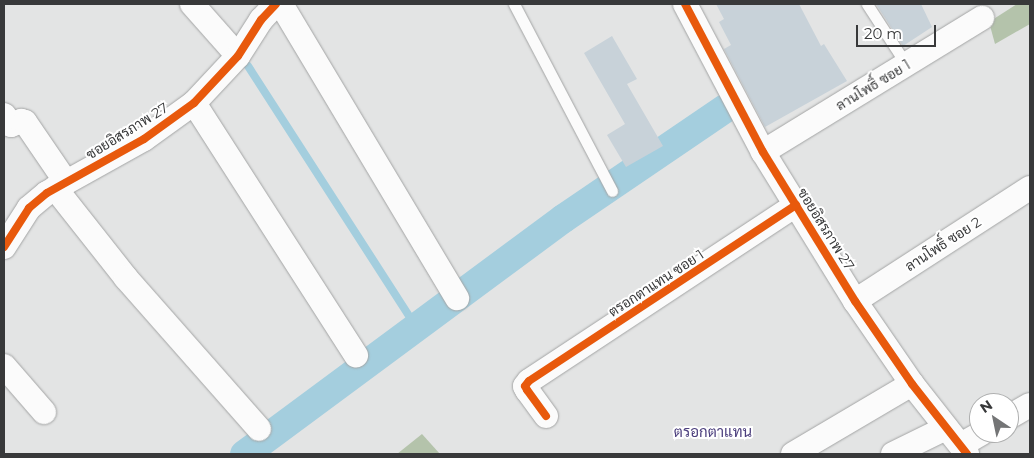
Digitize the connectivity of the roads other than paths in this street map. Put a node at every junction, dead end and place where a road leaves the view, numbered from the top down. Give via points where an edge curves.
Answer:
1 (192, 4) edge
2 (276, 4) edge
3 (281, 4) edge
4 (514, 4) edge
5 (685, 4) edge
6 (867, 4) edge
7 (982, 18) dead end
8 (238, 56) junction
9 (906, 64) junction
10 (194, 103) junction
11 (4, 115) edge
12 (763, 152) junction
13 (60, 185) junction
14 (1030, 188) edge
15 (612, 191) dead end
16 (796, 205) junction
17 (4, 247) edge
18 (457, 298) dead end
19 (855, 301) junction
20 (356, 355) dead end
21 (4, 366) edge
22 (912, 384) junction
23 (1030, 405) edge
24 (1019, 411) edge
25 (44, 412) dead end
26 (546, 416) dead end
27 (259, 429) dead end
28 (958, 442) edge
29 (793, 454) edge
30 (893, 454) edge

1 - 8 street
2 - 8 street, ซอยอิสรภาพ 27 via 261,20
3 - 18 street
4 - 15 lane
5 - 12 street, ซอยอิสรภาพ 27
6 - 9 lane
7 - 9 street, ลานโพธิ์ ซอย 1
8 - 10 street, ซอยอิสรภาพ 27
9 - 12 street, ลานโพธิ์ ซอย 1
10 - 13 street, ซอยอิสรภาพ 27 via 144,139
10 - 20 street
11 - 13 street via 12,125 25,122
12 - 16 street, ซอยอิสรภาพ 27
13 - 17 street, ซอยอิสรภาพ 27 via 29,208
13 - 27 street via 126,278
14 - 19 street, ลานโพธิ์ ซอย 2
16 - 19 street, ซอยอิสรภาพ 27
16 - 26 street, ตรอกตาแทน ซอย 1 via 530,381 525,386
19 - 22 street, ซอยอิสรภาพ 27
21 - 25 street
22 - 28 street, ซอยอิสรภาพ 27
22 - 29 street
23 - 24 street
28 - 30 street

